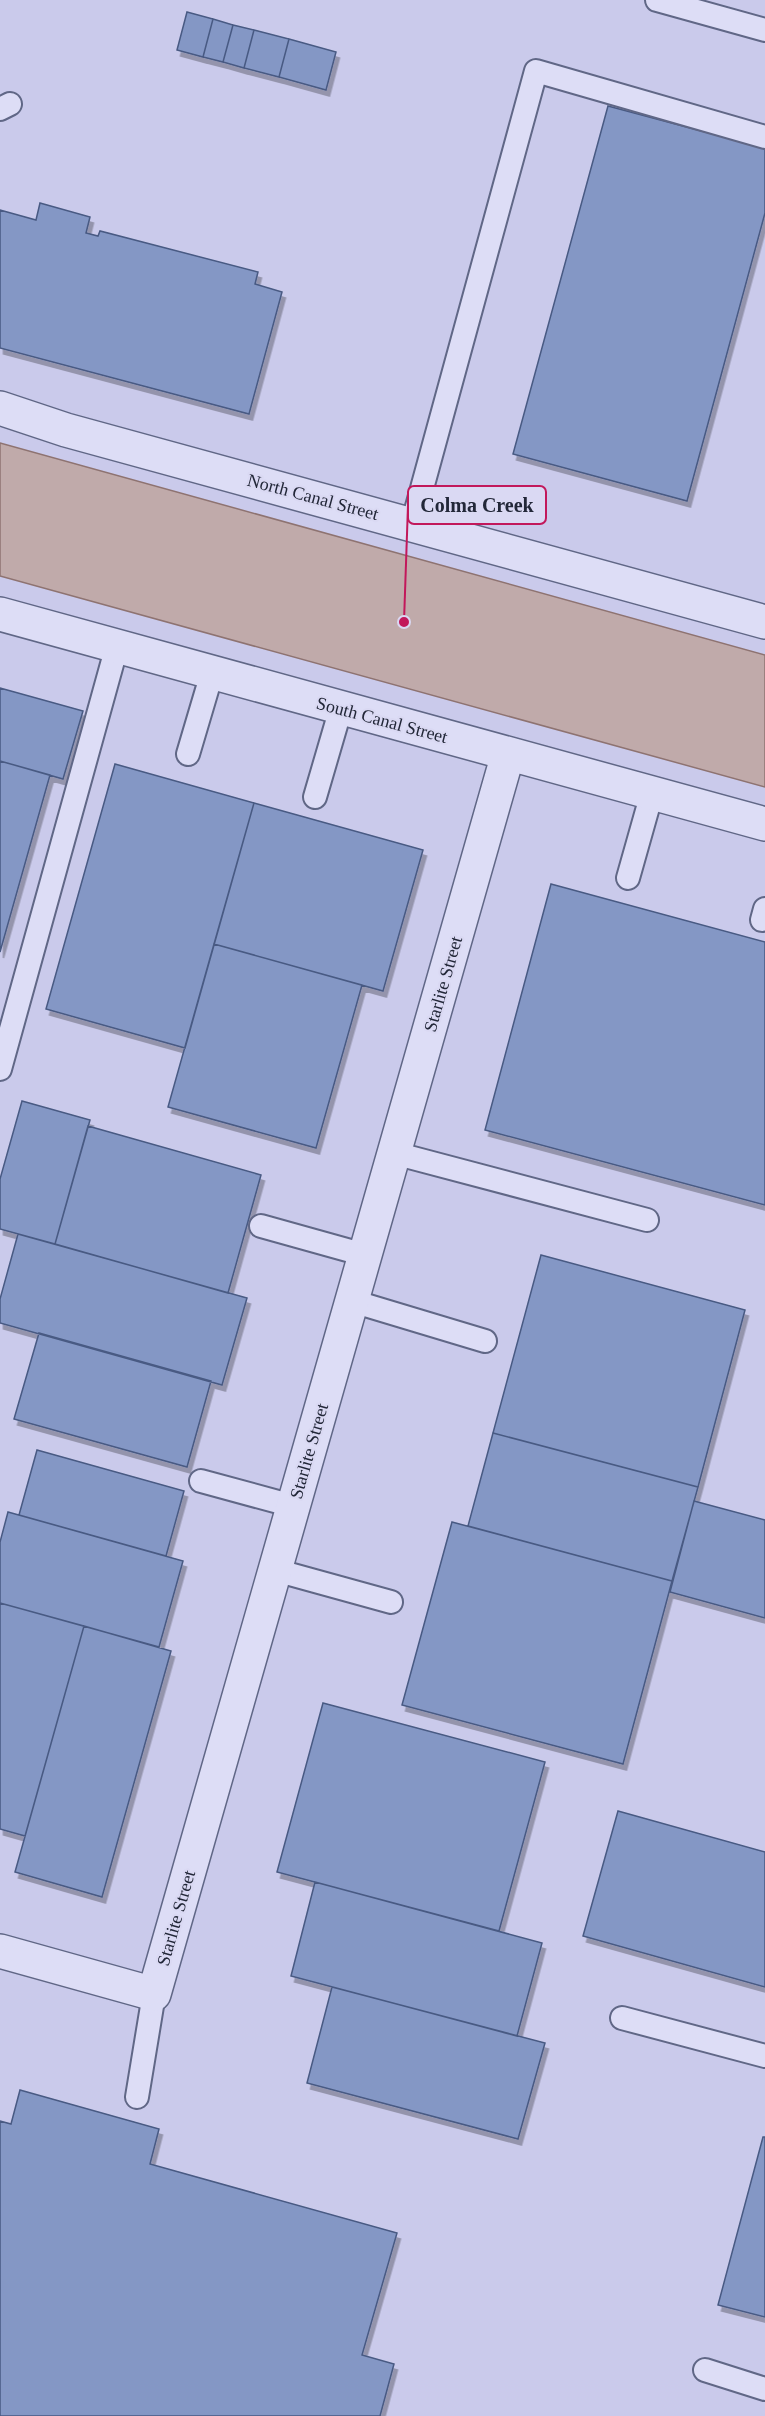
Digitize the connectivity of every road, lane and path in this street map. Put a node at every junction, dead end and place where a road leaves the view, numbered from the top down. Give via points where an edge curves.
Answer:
1 (657, 0) edge
2 (765, 30) edge
3 (765, 137) edge
4 (0, 408) edge
5 (412, 525) junction
6 (0, 614) edge
7 (765, 622) edge
8 (117, 646) junction
9 (212, 673) junction
10 (341, 708) junction
11 (188, 754) dead end
12 (508, 754) junction
13 (652, 793) junction
14 (315, 797) dead end
15 (765, 824) edge
16 (628, 878) dead end
17 (0, 1069) edge
18 (394, 1153) junction
19 (647, 1220) dead end
20 (261, 1226) dead end
21 (365, 1255) junction
22 (352, 1301) junction
23 (485, 1341) dead end
24 (201, 1481) dead end
25 (293, 1506) junction
26 (275, 1570) junction
27 (391, 1602) dead end
28 (0, 1951) edge
29 (154, 1994) junction
30 (622, 2018) dead end
31 (765, 2056) edge
32 (137, 2097) dead end
33 (705, 2370) dead end
34 (765, 2389) edge

1 - 2 lane
3 - 5 lane via 536,71
4 - 5 street, North Canal Street via 66,430
5 - 7 street, North Canal Street
6 - 8 street, South Canal Street
8 - 9 street, South Canal Street
8 - 17 lane
9 - 10 street, South Canal Street
9 - 11 lane
10 - 12 street, South Canal Street
10 - 14 lane
12 - 13 street, South Canal Street
12 - 18 street, Starlite Street
13 - 15 street, South Canal Street
13 - 16 lane
18 - 19 lane
18 - 21 street, Starlite Street
20 - 21 lane
21 - 22 street, Starlite Street
22 - 23 lane
22 - 25 street, Starlite Street
24 - 25 lane
25 - 26 street, Starlite Street
26 - 27 lane
26 - 29 street, Starlite Street
28 - 29 street
29 - 32 lane
30 - 31 lane
33 - 34 lane

